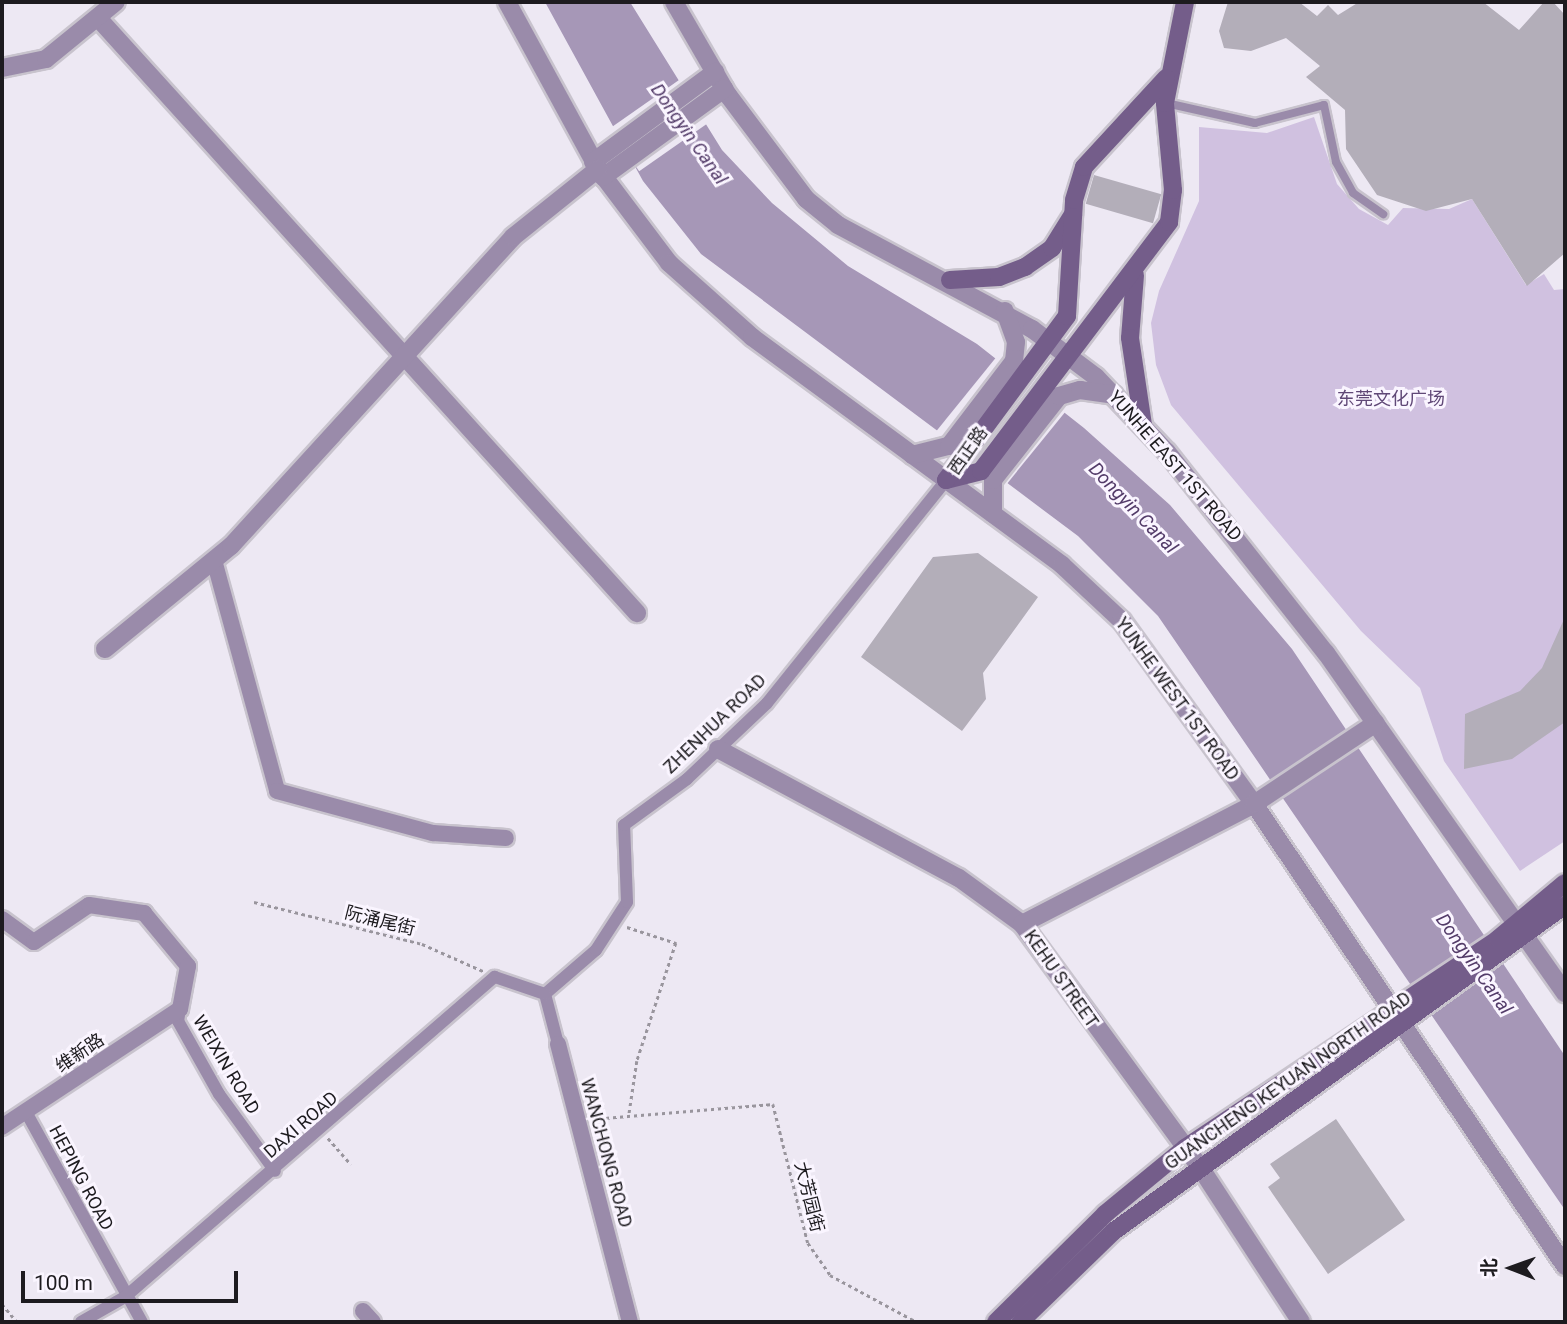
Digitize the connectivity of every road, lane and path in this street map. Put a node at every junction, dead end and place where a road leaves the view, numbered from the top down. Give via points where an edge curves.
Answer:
1 (116, 2) edge
2 (507, 2) edge
3 (674, 2) edge
4 (1185, 2) edge
5 (98, 18) junction
6 (2, 68) edge
7 (715, 72) junction
8 (1169, 72) junction
9 (724, 89) junction
10 (1165, 103) junction
11 (602, 167) junction
12 (1073, 214) junction
13 (1383, 214) dead end
14 (1136, 271) junction
15 (950, 280) junction
16 (1005, 311) junction
17 (1049, 342) junction
18 (1069, 355) junction
19 (408, 358) junction
20 (1021, 366) junction
21 (1053, 391) junction
22 (1114, 395) junction
23 (1143, 425) junction
24 (956, 451) junction
25 (912, 455) junction
26 (987, 475) junction
27 (946, 480) junction
28 (993, 514) junction
29 (214, 560) junction
30 (637, 612) dead end
31 (106, 649) dead end
32 (1376, 723) junction
33 (718, 749) junction
34 (1254, 804) junction
35 (506, 838) dead end
36 (1565, 883) edge
37 (254, 902) dead end
38 (1565, 905) edge
39 (2, 919) edge
40 (613, 923) junction
41 (1023, 923) junction
42 (1523, 928) junction
43 (495, 977) junction
44 (1565, 993) edge
45 (545, 994) junction
46 (1420, 1001) junction
47 (1393, 1008) junction
48 (180, 1010) junction
49 (1404, 1023) junction
50 (558, 1044) joint
51 (26, 1112) junction
52 (629, 1117) junction
53 (578, 1122) junction
54 (2, 1128) edge
55 (321, 1130) junction
56 (1185, 1148) junction
57 (351, 1164) dead end
58 (1200, 1167) junction
59 (275, 1171) junction
60 (1565, 1266) edge
61 (125, 1297) junction
62 (2, 1304) edge
63 (17, 1322) edge
64 (81, 1322) edge
65 (142, 1322) edge
66 (630, 1322) edge
67 (917, 1322) edge
68 (996, 1322) edge
69 (1020, 1322) edge
70 (1301, 1322) edge

1 - 5 street
2 - 11 street, YUNHE WEST 1ST ROAD
3 - 7 street, YUNHE EAST 1ST ROAD
4 - 8 main road, 西正路
5 - 6 street via 46,59
5 - 19 street
7 - 9 street, YUNHE EAST 1ST ROAD
7 - 11 street
8 - 10 main road, 西正路
8 - 12 main road, 西正路 via 1146,105 1084,167
9 - 11 street
9 - 15 street, YUNHE EAST 1ST ROAD via 806,199 838,225
10 - 13 lane via 1255,123 1324,105 1336,162 1353,194
10 - 14 main road, 西正路 via 1172,208
11 - 19 street via 513,237
11 - 25 street, YUNHE WEST 1ST ROAD via 669,263 708,300
12 - 15 main road via 1052,248 1026,267 999,277
12 - 17 main road, 西正路 via 1072,306
14 - 18 main road, 西正路
14 - 23 main road via 1130,338
15 - 16 street, YUNHE EAST 1ST ROAD
16 - 17 street, YUNHE EAST 1ST ROAD
16 - 20 street
17 - 18 street, YUNHE EAST 1ST ROAD
17 - 20 main road, 西正路
18 - 21 main road, 西正路
18 - 22 street, YUNHE EAST 1ST ROAD
19 - 29 street
19 - 30 street
20 - 24 main road, 西正路
21 - 22 street
21 - 26 main road, 西正路
22 - 23 street, YUNHE EAST 1ST ROAD
23 - 32 street, YUNHE EAST 1ST ROAD via 1239,539
24 - 25 street
24 - 27 main road, 西正路
25 - 27 street, YUNHE WEST 1ST ROAD
26 - 27 main road, 西正路
26 - 28 street
27 - 28 street, YUNHE WEST 1ST ROAD
27 - 33 street, ZHENHUA ROAD via 767,703
28 - 34 street, YUNHE WEST 1ST ROAD via 1122,621
29 - 31 street
29 - 35 street via 277,791 433,833
32 - 34 street
32 - 42 street, YUNHE EAST 1ST ROAD
33 - 40 street, ZHENHUA ROAD via 624,825 627,902
33 - 41 street, KEHU STREET via 959,878
34 - 41 street
34 - 47 street, YUNHE WEST 1ST ROAD
36 - 42 main road
37 - 43 path, 阮涌尾街 via 422,944
38 - 42 main road
39 - 48 street via 34,942 89,905 144,913 188,966
40 - 45 street, ZHENHUA ROAD via 596,950
40 - 52 path via 676,943 637,1061
41 - 56 street, KEHU STREET
42 - 44 street, YUNHE EAST 1ST ROAD
42 - 46 main road, GUANCHENG KEYUAN NORTH ROAD
43 - 45 street
43 - 55 street, DAXI ROAD
45 - 50 street, WANCHONG ROAD
46 - 47 main road, GUANCHENG KEYUAN NORTH ROAD
46 - 49 main road, GUANCHENG KEYUAN NORTH ROAD
47 - 49 street, YUNHE WEST 1ST ROAD
47 - 56 main road, GUANCHENG KEYUAN NORTH ROAD
48 - 51 street, 维新路
48 - 59 street, WEIXIN ROAD via 178,1021 219,1094
49 - 58 main road, GUANCHENG KEYUAN NORTH ROAD
49 - 60 street, YUNHE WEST 1ST ROAD
50 - 53 street, WANCHONG ROAD
51 - 54 street, 维新路
51 - 61 street, HEPING ROAD
52 - 53 path
52 - 67 path, 大芳园街 via 774,1104 808,1243 830,1275
53 - 66 street, WANCHONG ROAD
55 - 57 path
55 - 59 street, DAXI ROAD
56 - 58 street, KEHU STREET
56 - 68 main road, GUANCHENG KEYUAN NORTH ROAD via 1105,1214
58 - 69 main road, GUANCHENG KEYUAN NORTH ROAD via 1114,1231
58 - 70 street, KEHU STREET
59 - 61 street, DAXI ROAD
61 - 64 street, DAXI ROAD
61 - 65 street, HEPING ROAD
62 - 63 path

